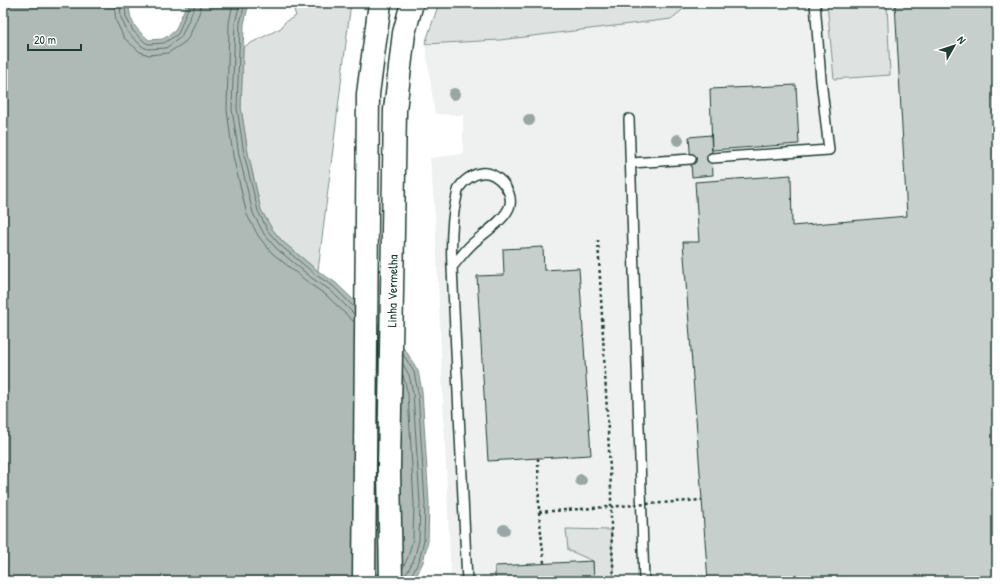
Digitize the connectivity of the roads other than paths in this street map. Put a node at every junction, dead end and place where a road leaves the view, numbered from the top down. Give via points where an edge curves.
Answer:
1 (380, 3) edge
2 (412, 3) edge
3 (815, 3) edge
4 (629, 119) dead end
5 (712, 158) dead end
6 (691, 159) dead end
7 (630, 163) junction
8 (452, 267) junction
9 (364, 581) edge
10 (391, 581) edge
11 (467, 581) edge
12 (644, 581) edge

1 - 9 highway, Linha Vermelha via 368,94
2 - 10 highway, Linha Vermelha via 404,33 394,110 389,469
3 - 5 lane via 829,150
4 - 7 lane
6 - 7 lane
7 - 12 lane
8 - 8 lane via 470,246 500,220 510,205 510,195 505,186 489,173 481,172 472,176 459,189 451,239
8 - 11 lane

